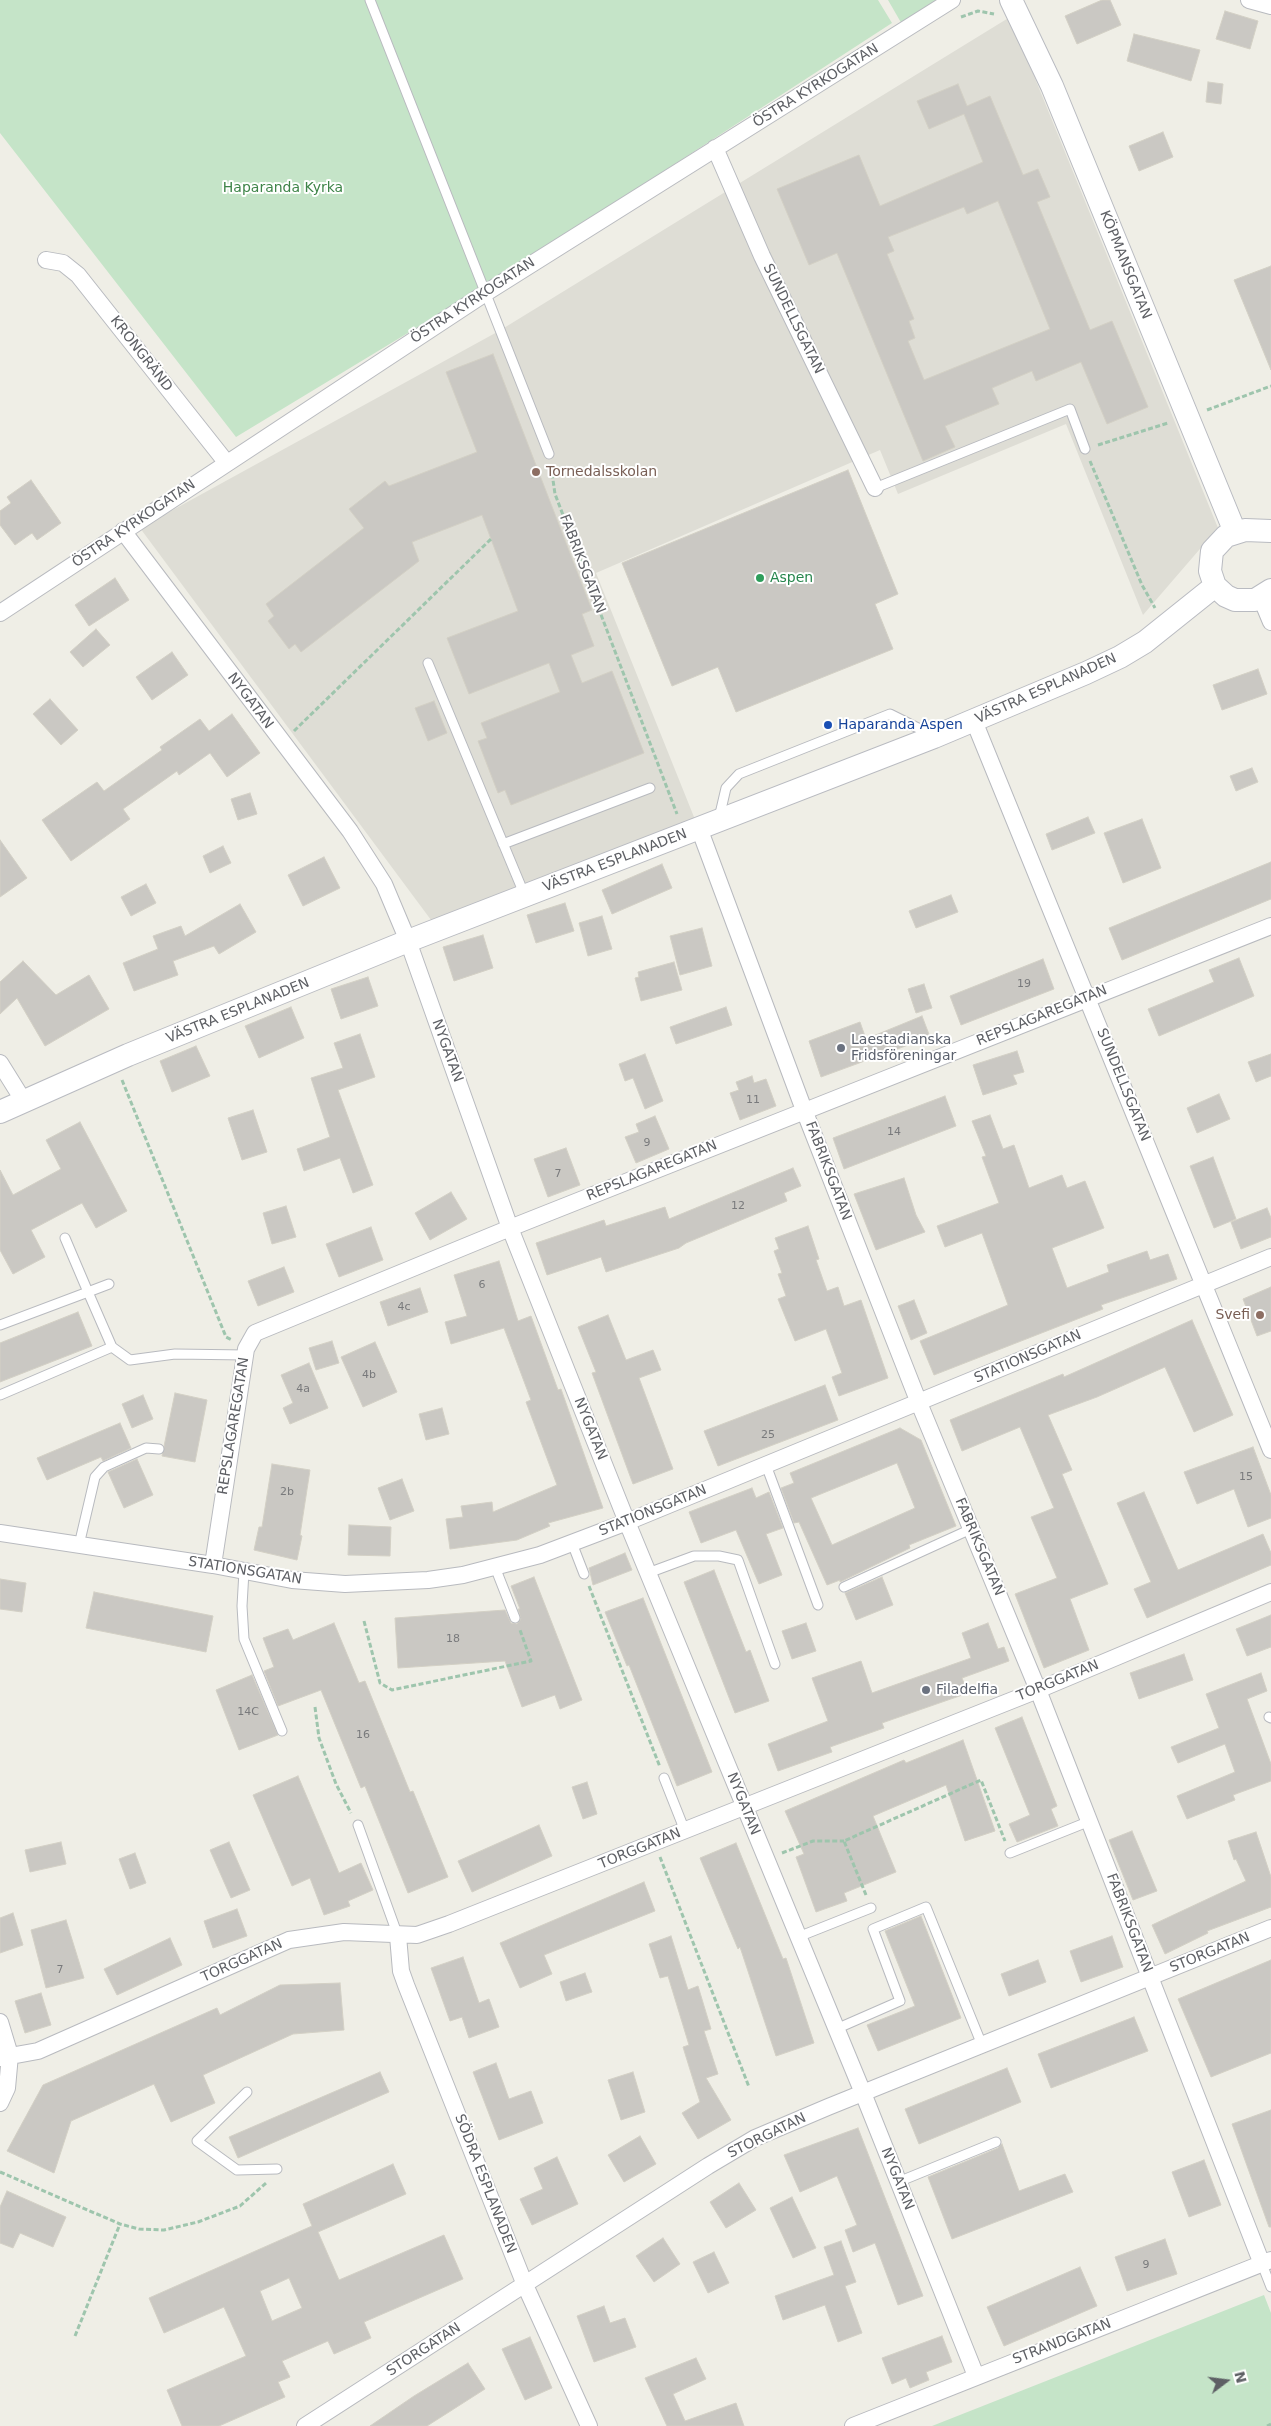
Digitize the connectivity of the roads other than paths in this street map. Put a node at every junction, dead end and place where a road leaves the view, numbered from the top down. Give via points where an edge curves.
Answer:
1 (370, 0) edge
2 (952, 0) edge
3 (1011, 0) edge
4 (1252, 0) edge
5 (1271, 6) edge
6 (715, 148) junction
7 (46, 260) dead end
8 (484, 294) junction
9 (1085, 449) road end
10 (548, 454) road end
11 (226, 462) junction
12 (875, 488) joint
13 (123, 531) junction
14 (1258, 534) edge
15 (1214, 586) junction
16 (1266, 594) edge
17 (0, 613) edge
18 (1271, 622) edge
19 (428, 663) dead end
20 (974, 721) junction
21 (934, 736) junction
22 (650, 788) dead end
23 (700, 827) junction
24 (503, 844) junction
25 (525, 896) junction
26 (1271, 926) edge
27 (408, 941) junction
28 (1088, 997) junction
29 (0, 1063) edge
30 (24, 1100) junction
31 (804, 1110) junction
32 (0, 1112) edge
33 (510, 1228) junction
34 (65, 1238) dead end
35 (1271, 1257) edge
36 (109, 1284) dead end
37 (1203, 1285) junction
38 (88, 1292) junction
39 (0, 1325) edge
40 (112, 1347) junction
41 (246, 1352) junction
42 (0, 1395) edge
43 (919, 1402) junction
44 (159, 1449) dead end
45 (1271, 1450) edge
46 (766, 1465) junction
47 (627, 1522) junction
48 (971, 1529) junction
49 (0, 1533) edge
50 (572, 1543) junction
51 (79, 1545) junction
52 (213, 1565) junction
53 (495, 1567) junction
54 (244, 1571) junction
55 (648, 1573) junction
56 (584, 1574) road end
57 (844, 1587) dead end
58 (1271, 1592) edge
59 (818, 1605) dead end
60 (515, 1618) road end
61 (775, 1664) dead end
62 (1038, 1690) junction
63 (282, 1731) dead end
64 (664, 1778) road end
65 (745, 1807) junction
66 (1090, 1821) junction
67 (358, 1825) road end
68 (685, 1831) junction
69 (1010, 1853) road end
70 (871, 1908) road end
71 (1271, 1928) edge
72 (398, 1936) junction
73 (798, 1937) junction
74 (1151, 1978) junction
75 (0, 2022) edge
76 (836, 2029) junction
77 (982, 2046) junction
78 (5, 2057) edge
79 (248, 2092) dead end
80 (863, 2093) junction
81 (0, 2103) edge
82 (996, 2142) dead end
83 (277, 2169) road end
84 (898, 2182) junction
85 (1266, 2262) edge
86 (524, 2285) junction
87 (1271, 2287) edge
88 (976, 2376) junction
89 (305, 2426) edge
90 (589, 2426) edge
91 (853, 2426) edge

1 - 8 lane
2 - 6 street, ÖSTRA KYRKOGATAN
3 - 14 street, KÖPMANSGATAN via 1052,86 1188,417
4 - 5 street
6 - 8 street, ÖSTRA KYRKOGATAN
6 - 12 street, SUNDELLSGATAN via 762,256
7 - 11 street, KRONGRÄND via 63,263 78,274
8 - 10 lane
8 - 11 street, ÖSTRA KYRKOGATAN
9 - 12 lane via 1070,409
11 - 13 street, ÖSTRA KYRKOGATAN
13 - 17 street, ÖSTRA KYRKOGATAN
13 - 27 street, NYGATAN via 350,831 379,876
14 - 15 street via 1226,536 1212,551 1210,571
15 - 16 street via 1226,596 1245,602
15 - 20 street, VÄSTRA ESPLANADEN via 1145,642 1120,657
16 - 18 street
19 - 24 lane
20 - 21 street, VÄSTRA ESPLANADEN
20 - 28 street, SUNDELLSGATAN
21 - 23 street, VÄSTRA ESPLANADEN
21 - 23 lane via 890,714 739,774
22 - 24 lane
23 - 25 street, VÄSTRA ESPLANADEN
23 - 31 street, FABRIKSGATAN
24 - 25 lane
25 - 27 street, VÄSTRA ESPLANADEN
26 - 28 street, REPSLAGAREGATAN
27 - 30 street, VÄSTRA ESPLANADEN
27 - 33 street, NYGATAN
28 - 31 street, REPSLAGAREGATAN
28 - 37 street, SUNDELLSGATAN
29 - 30 street
30 - 32 street, VÄSTRA ESPLANADEN
31 - 33 street, REPSLAGAREGATAN
31 - 43 street, FABRIKSGATAN
33 - 41 street, REPSLAGAREGATAN via 271,1325 255,1333
33 - 47 street, NYGATAN
34 - 38 lane
35 - 37 street, STATIONSGATAN
36 - 38 lane
37 - 43 street, STATIONSGATAN
37 - 45 street, SUNDELLSGATAN
38 - 39 lane
38 - 40 lane
40 - 41 lane via 130,1360 175,1354
40 - 42 lane
41 - 52 street, REPSLAGAREGATAN
43 - 46 street, STATIONSGATAN
43 - 48 street, FABRIKSGATAN
44 - 51 lane via 146,1448 104,1467 95,1477
46 - 47 street, STATIONSGATAN
46 - 59 lane
47 - 50 street, STATIONSGATAN
47 - 55 street, NYGATAN
48 - 57 lane
48 - 62 street, FABRIKSGATAN
49 - 51 street, STATIONSGATAN
50 - 53 street, STATIONSGATAN
50 - 56 lane
51 - 52 street, STATIONSGATAN
52 - 54 street, STATIONSGATAN
53 - 54 street, STATIONSGATAN via 428,1580 345,1584 292,1580
53 - 60 lane
54 - 63 lane via 244,1639
55 - 61 lane via 694,1556 738,1560
55 - 65 street, NYGATAN
58 - 62 street, TORGGATAN
62 - 65 street, TORGGATAN
62 - 66 street, FABRIKSGATAN
64 - 68 lane
65 - 68 street, TORGGATAN
65 - 73 street, NYGATAN
66 - 69 lane
66 - 74 street, FABRIKSGATAN
67 - 72 lane
68 - 72 street, TORGGATAN via 449,1924 417,1935
70 - 73 lane
71 - 74 street, STORGATAN
72 - 78 street, TORGGATAN via 344,1932 290,1940 38,2051
72 - 86 street, SÖDRA ESPLANADEN via 401,1971 406,1985
73 - 76 street, NYGATAN
74 - 77 street, STORGATAN
74 - 85 street, FABRIKSGATAN
75 - 78 street
76 - 77 lane via 900,2001 872,1929 926,1907
76 - 80 street, NYGATAN
77 - 80 street, STORGATAN
78 - 81 street via 7,2088
79 - 83 lane via 196,2141 237,2170
80 - 84 street, NYGATAN
80 - 86 street, STORGATAN via 755,2138
82 - 84 lane
84 - 88 street, NYGATAN
85 - 87 lane
85 - 88 street, STRANDGATAN
86 - 89 street, STORGATAN
86 - 90 street, SÖDRA ESPLANADEN
88 - 91 street, STRANDGATAN

